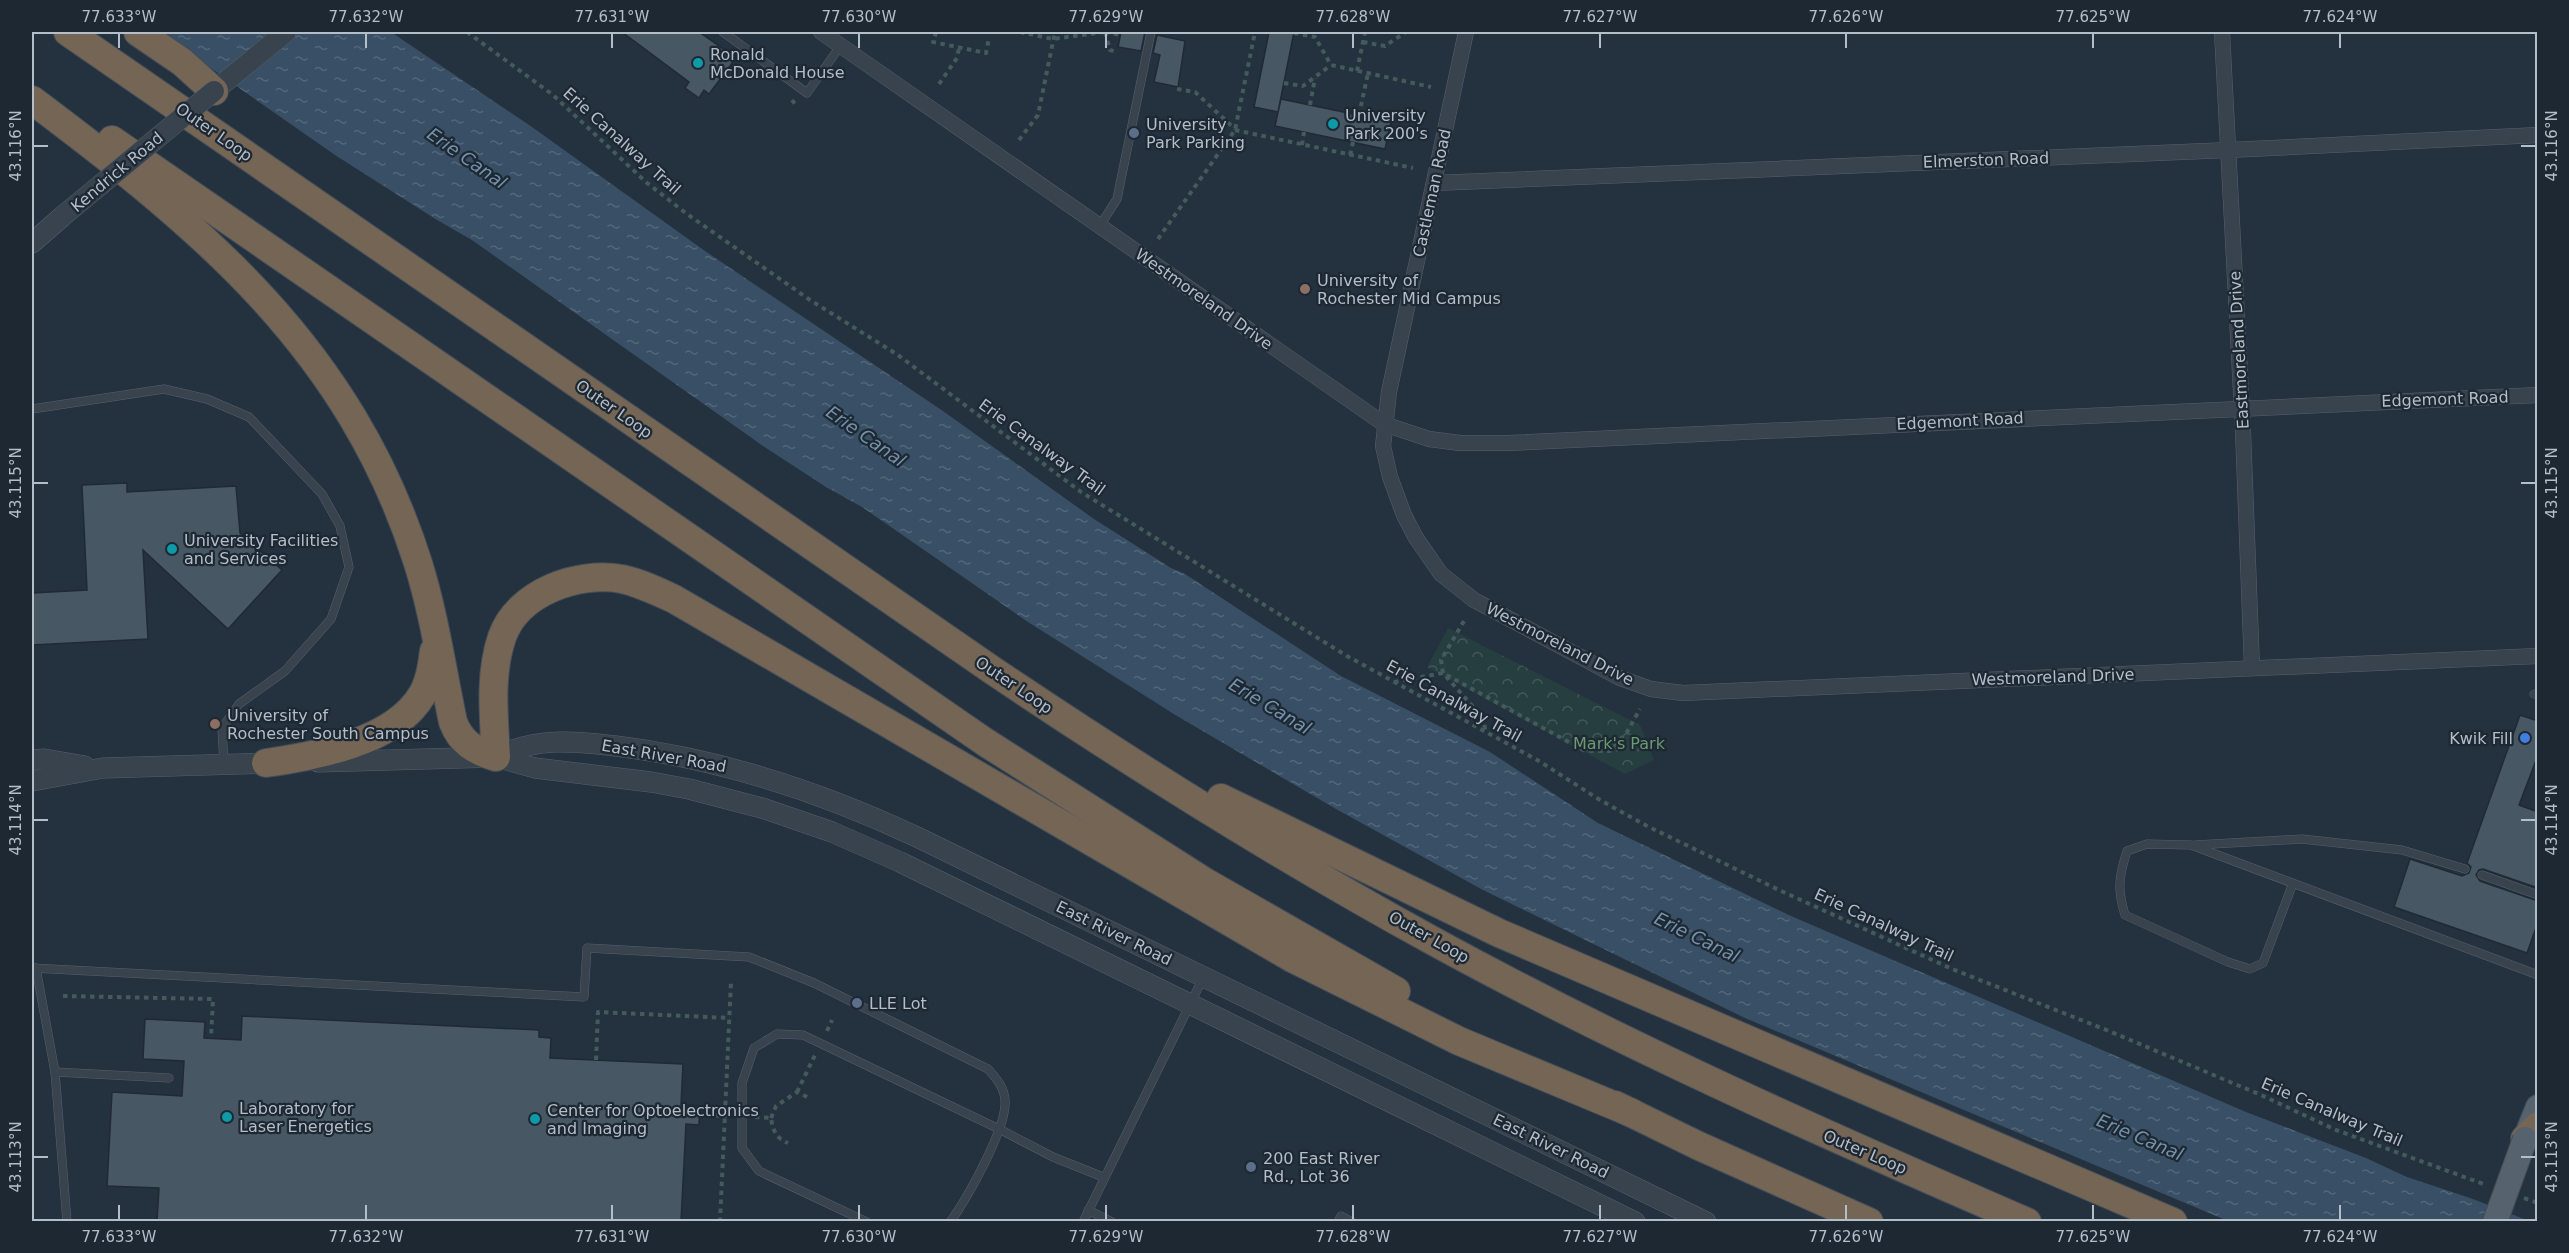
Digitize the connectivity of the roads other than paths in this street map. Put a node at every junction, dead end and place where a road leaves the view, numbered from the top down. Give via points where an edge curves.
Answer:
1 (68, 32) edge
2 (138, 32) edge
3 (286, 32) edge
4 (723, 32) edge
5 (821, 32) edge
6 (1151, 32) edge
7 (1466, 32) edge
8 (2222, 32) edge
9 (841, 45) junction
10 (32, 84) edge
11 (214, 91) junction
12 (32, 100) edge
13 (2538, 135) edge
14 (2229, 150) junction
15 (1435, 183) junction
16 (1099, 227) junction
17 (32, 243) edge
18 (2538, 395) edge
19 (32, 408) edge
20 (2242, 408) junction
21 (1384, 424) junction
22 (435, 634) junction
23 (2538, 656) edge
24 (2252, 668) junction
25 (1084, 732) junction
26 (496, 757) junction
27 (32, 760) edge
28 (266, 764) junction
29 (224, 765) junction
30 (103, 768) junction
31 (32, 781) edge
32 (2191, 845) junction
33 (2465, 869) dead end
34 (2482, 875) dead end
35 (2293, 883) junction
36 (2538, 895) edge
37 (34, 968) edge
38 (2538, 975) edge
39 (1204, 977) junction
40 (1190, 1004) junction
41 (55, 1072) junction
42 (169, 1078) dead end
43 (2538, 1107) edge
44 (1632, 1113) junction
45 (999, 1129) junction
46 (2531, 1133) edge
47 (1103, 1177) junction
48 (1088, 1210) junction
49 (68, 1221) edge
50 (867, 1221) edge
51 (950, 1221) edge
52 (1083, 1221) edge
53 (1112, 1221) edge
54 (1338, 1221) edge
55 (1352, 1221) edge
56 (1635, 1221) edge
57 (1706, 1221) edge
58 (1869, 1221) edge
59 (2027, 1221) edge
60 (2173, 1221) edge
61 (2495, 1221) edge

1 - 25 highway, Outer Loop
2 - 11 highway via 182,62
3 - 11 street, Kendrick Road
4 - 9 lane via 807,93
5 - 9 street, Westmoreland Drive
6 - 16 lane via 1117,200
7 - 15 street, Castleman Road
8 - 14 street, Eastmoreland Drive
9 - 16 street, Westmoreland Drive
10 - 44 highway via 953,721 1077,802 1342,962
11 - 17 street, Kendrick Road, bridge
12 - 22 highway via 213,247 270,304 317,361 355,420 396,506 418,563
13 - 14 street, Elmerston Road
14 - 15 street, Elmerston Road
14 - 20 street, Eastmoreland Drive
15 - 21 street, Castleman Road
16 - 21 street, Westmoreland Drive
18 - 20 street, Edgemont Road
19 - 29 lane via 164,390 207,399 249,417 322,494 340,526 348,567 331,619 285,671 239,705 222,728
20 - 21 street, Edgemont Road via 1508,443 1429,439
20 - 24 street, Eastmoreland Drive
21 - 24 street, Westmoreland Drive via 1383,446 1404,515 1441,574 1474,600 1620,678 1651,689 1683,693
22 - 26 highway via 457,731 468,745
22 - 28 highway via 427,683 418,701 402,717 352,744
23 - 24 street, Westmoreland Drive
25 - 59 highway, Outer Loop via 1307,869 1543,999 1768,1109
25 - 60 highway via 1499,933
26 - 28 street, East River Road
26 - 39 street, East River Road via 535,742 579,742 673,755 780,782 901,829
26 - 40 street, East River Road via 535,768 689,789 797,819 892,858
26 - 44 highway via 495,667 502,636 513,618 538,596 572,582 608,578 639,584 684,605 1316,971 1476,1048
27 - 30 street, East River Road
28 - 29 street, East River Road
29 - 30 street, East River Road
30 - 31 street, East River Road
32 - 33 lane via 2302,839 2402,850
32 - 35 lane
32 - 35 lane via 2146,844 2127,851 2118,893 2125,915 2228,962 2250,969 2263,963
34 - 36 lane
35 - 38 lane
37 - 41 lane
37 - 45 lane via 584,997 587,948 749,957 814,983 988,1069 1001,1083 1005,1105
39 - 40 lane
39 - 57 street, East River Road
40 - 47 lane
40 - 56 street, East River Road
41 - 42 lane
41 - 49 lane
43 - 46 main road
44 - 58 highway
45 - 47 lane
45 - 50 lane via 803,1035 777,1034 754,1048 742,1083 742,1149 759,1171
45 - 51 lane
46 - 61 main road, bridge
47 - 48 lane
48 - 52 lane
48 - 53 lane
54 - 55 lane via 1341,1216

